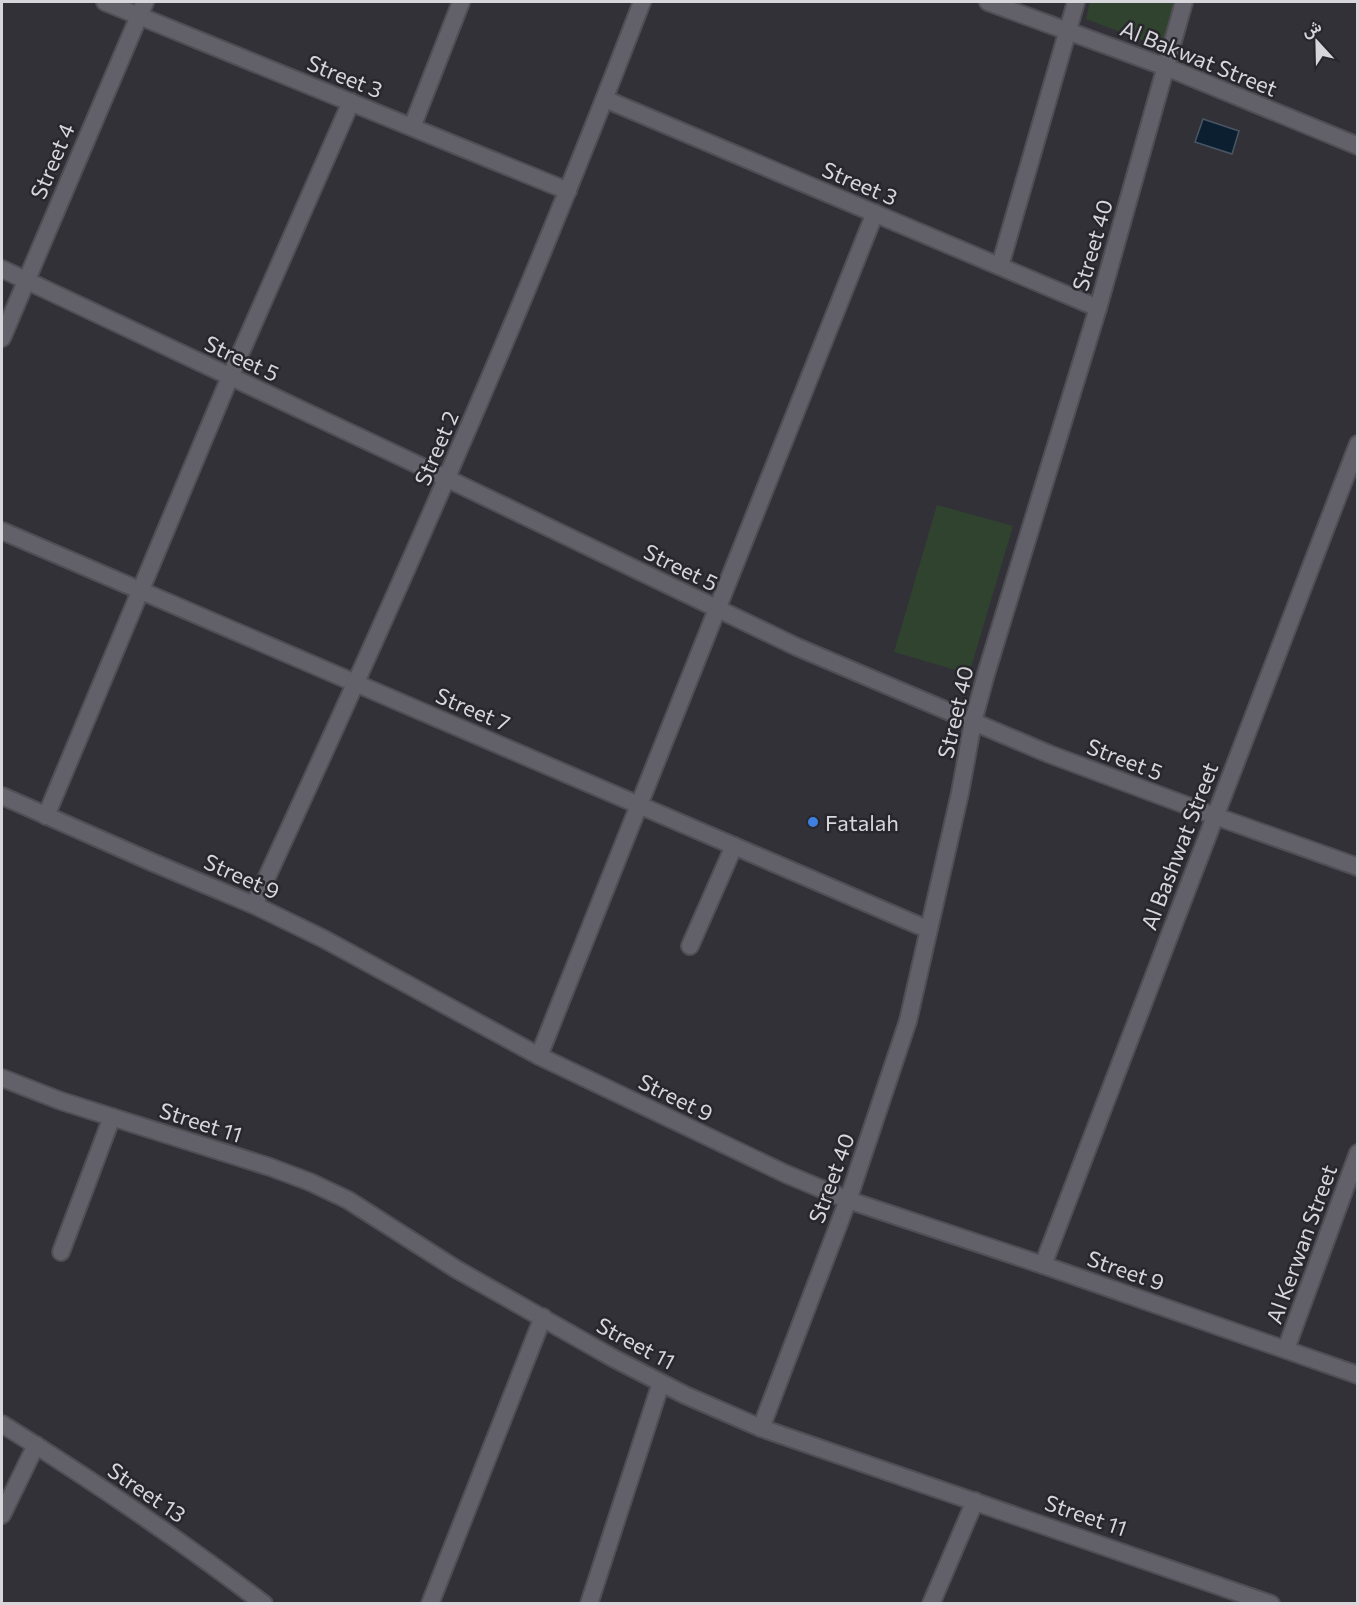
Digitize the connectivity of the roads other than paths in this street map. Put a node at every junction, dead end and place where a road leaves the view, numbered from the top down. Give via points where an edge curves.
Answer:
1 (105, 2) edge
2 (461, 2) edge
3 (642, 2) edge
4 (988, 2) edge
5 (1076, 2) edge
6 (1184, 2) edge
7 (142, 8) edge
8 (1068, 30) junction
9 (1166, 67) junction
10 (605, 99) junction
11 (351, 102) junction
12 (412, 127) junction
13 (1358, 146) edge
14 (568, 191) junction
15 (875, 213) junction
16 (1000, 266) junction
17 (2, 269) edge
18 (25, 280) junction
19 (1098, 308) junction
20 (2, 338) edge
21 (230, 377) junction
22 (1358, 444) edge
23 (448, 478) junction
24 (2, 531) edge
25 (141, 591) junction
26 (717, 610) junction
27 (357, 684) junction
28 (973, 722) junction
29 (2, 796) edge
30 (639, 806) junction
31 (46, 816) junction
32 (1215, 816) junction
33 (734, 846) junction
34 (1358, 867) edge
35 (254, 905) junction
36 (927, 929) junction
37 (690, 946) dead end
38 (539, 1056) junction
39 (2, 1078) edge
40 (112, 1117) junction
41 (1358, 1153) edge
42 (848, 1200) junction
43 (61, 1252) dead end
44 (1043, 1265) junction
45 (543, 1317) junction
46 (1286, 1349) junction
47 (1358, 1375) edge
48 (661, 1383) junction
49 (2, 1424) edge
50 (761, 1428) junction
51 (36, 1445) junction
52 (975, 1501) junction
53 (2, 1515) edge
54 (264, 1604) edge
55 (430, 1604) edge
56 (589, 1604) edge
57 (932, 1604) edge
58 (1271, 1604) edge

1 - 7 street, Street 3
2 - 12 street
3 - 10 street, Street 2
4 - 8 street, Al Bakwat Street
5 - 8 street
6 - 9 street, Street 40
7 - 11 street, Street 3
7 - 18 street, Street 4
8 - 9 street, Al Bakwat Street
8 - 16 street
9 - 13 street, Al Bakwat Street
9 - 19 street, Street 40
10 - 14 street, Street 2
10 - 15 street, Street 3
11 - 12 street, Street 3
11 - 21 street
12 - 14 street, Street 3
14 - 23 street, Street 2
15 - 16 street, Street 3
15 - 26 street
16 - 19 street, Street 3
17 - 18 street, Street 5
18 - 20 street, Street 4
18 - 21 street, Street 5
19 - 28 street, Street 40
21 - 23 street, Street 5
21 - 25 street
22 - 32 street, Al Bashwat Street
23 - 26 street, Street 5
23 - 27 street, Street 2
24 - 25 street, Street 7
25 - 27 street, Street 7
25 - 31 street
26 - 28 street, Street 5
26 - 30 street
27 - 30 street, Street 7
27 - 35 street, Street 2
28 - 32 street, Street 5
28 - 36 street, Street 40
29 - 31 street, Street 9
30 - 33 street, Street 7
30 - 38 street
31 - 35 street, Street 9
32 - 34 street, Street 5
32 - 44 street, Al Bashwat Street
33 - 36 street, Street 7
33 - 37 street
35 - 38 street, Street 9
36 - 42 street, Street 40 via 908,1021
38 - 42 street, Street 9 via 740,1153
39 - 40 street, Street 11
40 - 43 street
40 - 45 street, Street 11 via 310,1182 348,1200 456,1269
41 - 46 street, Al Kerwan Street
42 - 44 street, Street 9
42 - 50 street, Street 40
44 - 46 street, Street 9
45 - 48 street, Street 11
45 - 55 street
46 - 47 street, Street 9
48 - 50 street, Street 11
48 - 56 street
49 - 51 street, Street 13
50 - 52 street, Street 11
51 - 53 street
51 - 54 street, Street 13 via 199,1554
52 - 57 street
52 - 58 street, Street 11

